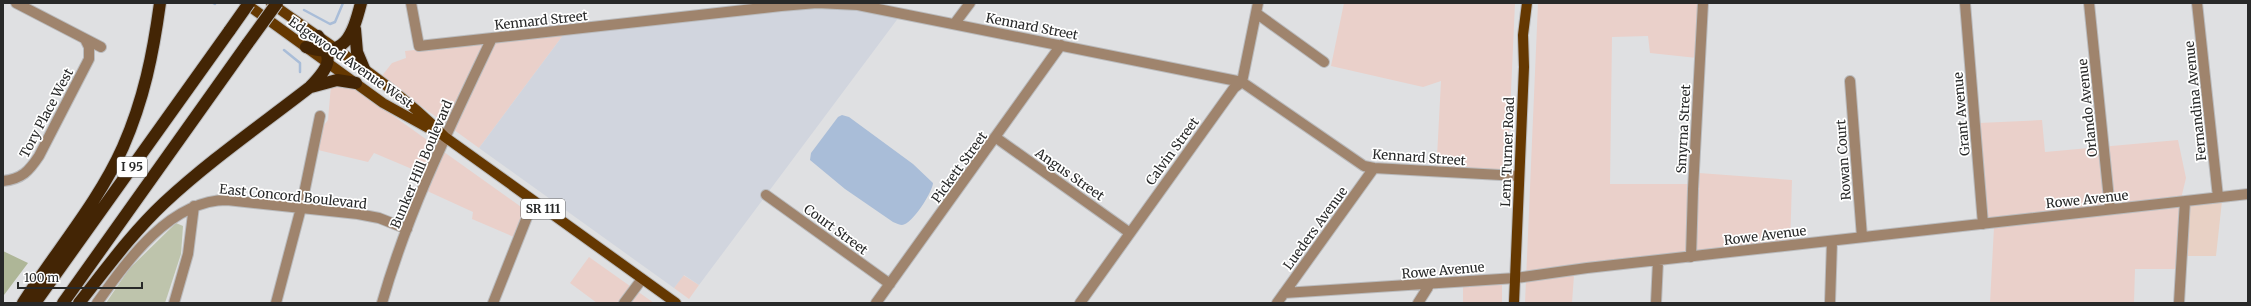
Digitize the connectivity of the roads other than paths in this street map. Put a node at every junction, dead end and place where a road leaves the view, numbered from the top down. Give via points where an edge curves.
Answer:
1 (16, 3) edge
2 (160, 3) edge
3 (245, 3) edge
4 (249, 3) edge
5 (272, 3) edge
6 (277, 3) edge
7 (361, 3) edge
8 (411, 3) edge
9 (970, 3) edge
10 (1527, 3) edge
11 (1703, 3) edge
12 (1965, 3) edge
13 (2089, 3) edge
14 (2197, 3) edge
15 (859, 4) edge
16 (1257, 8) edge
17 (956, 24) junction
18 (355, 29) junction
19 (318, 36) joint
20 (492, 38) junction
21 (85, 40) junction
22 (1061, 45) junction
23 (102, 47) dead end
24 (306, 47) joint
25 (330, 54) junction
26 (1324, 62) dead end
27 (365, 71) junction
28 (1242, 82) junction
29 (1850, 82) dead end
30 (356, 83) junction
31 (310, 87) junction
32 (320, 116) dead end
33 (445, 137) junction
34 (996, 137) junction
35 (1374, 168) junction
36 (1519, 176) junction
37 (3, 181) edge
38 (2248, 194) edge
39 (766, 195) dead end
40 (2218, 197) junction
41 (2185, 201) junction
42 (533, 202) junction
43 (194, 206) junction
44 (301, 208) junction
45 (2110, 210) junction
46 (1983, 224) junction
47 (407, 229) junction
48 (1130, 233) junction
49 (1862, 237) junction
50 (1832, 241) junction
51 (1691, 257) junction
52 (1658, 261) junction
53 (1516, 278) junction
54 (642, 279) junction
55 (890, 284) junction
56 (1430, 284) junction
57 (1284, 293) junction
58 (23, 303) edge
59 (35, 303) edge
60 (63, 303) edge
61 (79, 303) edge
62 (97, 303) edge
63 (174, 303) edge
64 (276, 303) edge
65 (382, 303) edge
66 (493, 303) edge
67 (624, 303) edge
68 (676, 303) edge
69 (876, 303) edge
70 (1080, 303) edge
71 (1277, 303) edge
72 (1418, 303) edge
73 (1514, 303) edge
74 (1656, 303) edge
75 (1830, 303) edge
76 (2178, 303) edge

1 - 21 street
2 - 58 highway via 149,73 123,147 101,186
3 - 24 main road, Edgewood Avenue West
4 - 59 highway, I 95, bridge
5 - 19 main road, Edgewood Avenue West
6 - 60 highway, I 95, bridge
7 - 18 highway
8 - 20 street, Kennard Street via 418,46
9 - 17 street
10 - 36 main road, Lem Turner Road via 1523,35
11 - 51 street, Smyrna Street
12 - 46 street, Grant Avenue
13 - 45 street, Orlando Avenue
14 - 40 street, Fernandina Avenue
15 - 17 street, Kennard Street
15 - 20 street, Kennard Street via 781,6
16 - 26 street
16 - 28 street
17 - 22 street, Kennard Street
18 - 25 highway via 346,42
18 - 27 highway via 357,52
19 - 25 highway
20 - 33 street, Bunker Hill Boulevard
21 - 23 street
21 - 37 street, Tory Place West via 89,47 89,59 39,156 22,177
22 - 28 street, Kennard Street
22 - 34 street, Pickett Street
24 - 25 highway
25 - 27 main road, Edgewood Avenue West / SR 111
25 - 30 main road, Edgewood Avenue West / SR 111
25 - 31 highway via 325,71
27 - 33 main road, Edgewood Avenue West / SR 111 via 410,104
28 - 35 street, Kennard Street via 1356,161
28 - 48 street, Calvin Street via 1234,88
29 - 49 street, Rowan Court
30 - 31 highway via 336,80
30 - 33 main road, Edgewood Avenue West / SR 111 via 403,115
31 - 61 highway via 163,204 140,228
32 - 44 street
33 - 42 main road, Edgewood Avenue West / SR 111
33 - 47 street, Bunker Hill Boulevard
34 - 48 street, Angus Street
34 - 55 street, Pickett Street
35 - 36 street, Kennard Street
35 - 57 street, Lueders Avenue
36 - 53 main road, Lem Turner Road
38 - 40 street, Rowe Avenue
39 - 55 street, Court Street
40 - 41 street, Rowe Avenue
41 - 45 street, Rowe Avenue
41 - 76 street
42 - 54 main road, Edgewood Avenue West / SR 111
42 - 66 street
43 - 44 street, East Concord Boulevard via 209,201 227,200
43 - 62 street, East Concord Boulevard via 169,222 140,250
43 - 63 street via 188,254
44 - 47 street, East Concord Boulevard via 358,214
44 - 64 street
45 - 46 street, Rowe Avenue
46 - 49 street, Rowe Avenue
47 - 65 street, Bunker Hill Boulevard
48 - 70 street, Calvin Street
49 - 50 street, Rowe Avenue
50 - 51 street, Rowe Avenue
50 - 75 street
51 - 52 street, Rowe Avenue
52 - 53 street, Rowe Avenue
52 - 74 street
53 - 56 street, Rowe Avenue
53 - 73 main road, Lem Turner Road
54 - 67 street
54 - 68 main road, Edgewood Avenue West / SR 111
55 - 69 street, Pickett Street
56 - 57 street, Rowe Avenue
56 - 72 street
57 - 71 street, Lueders Avenue

